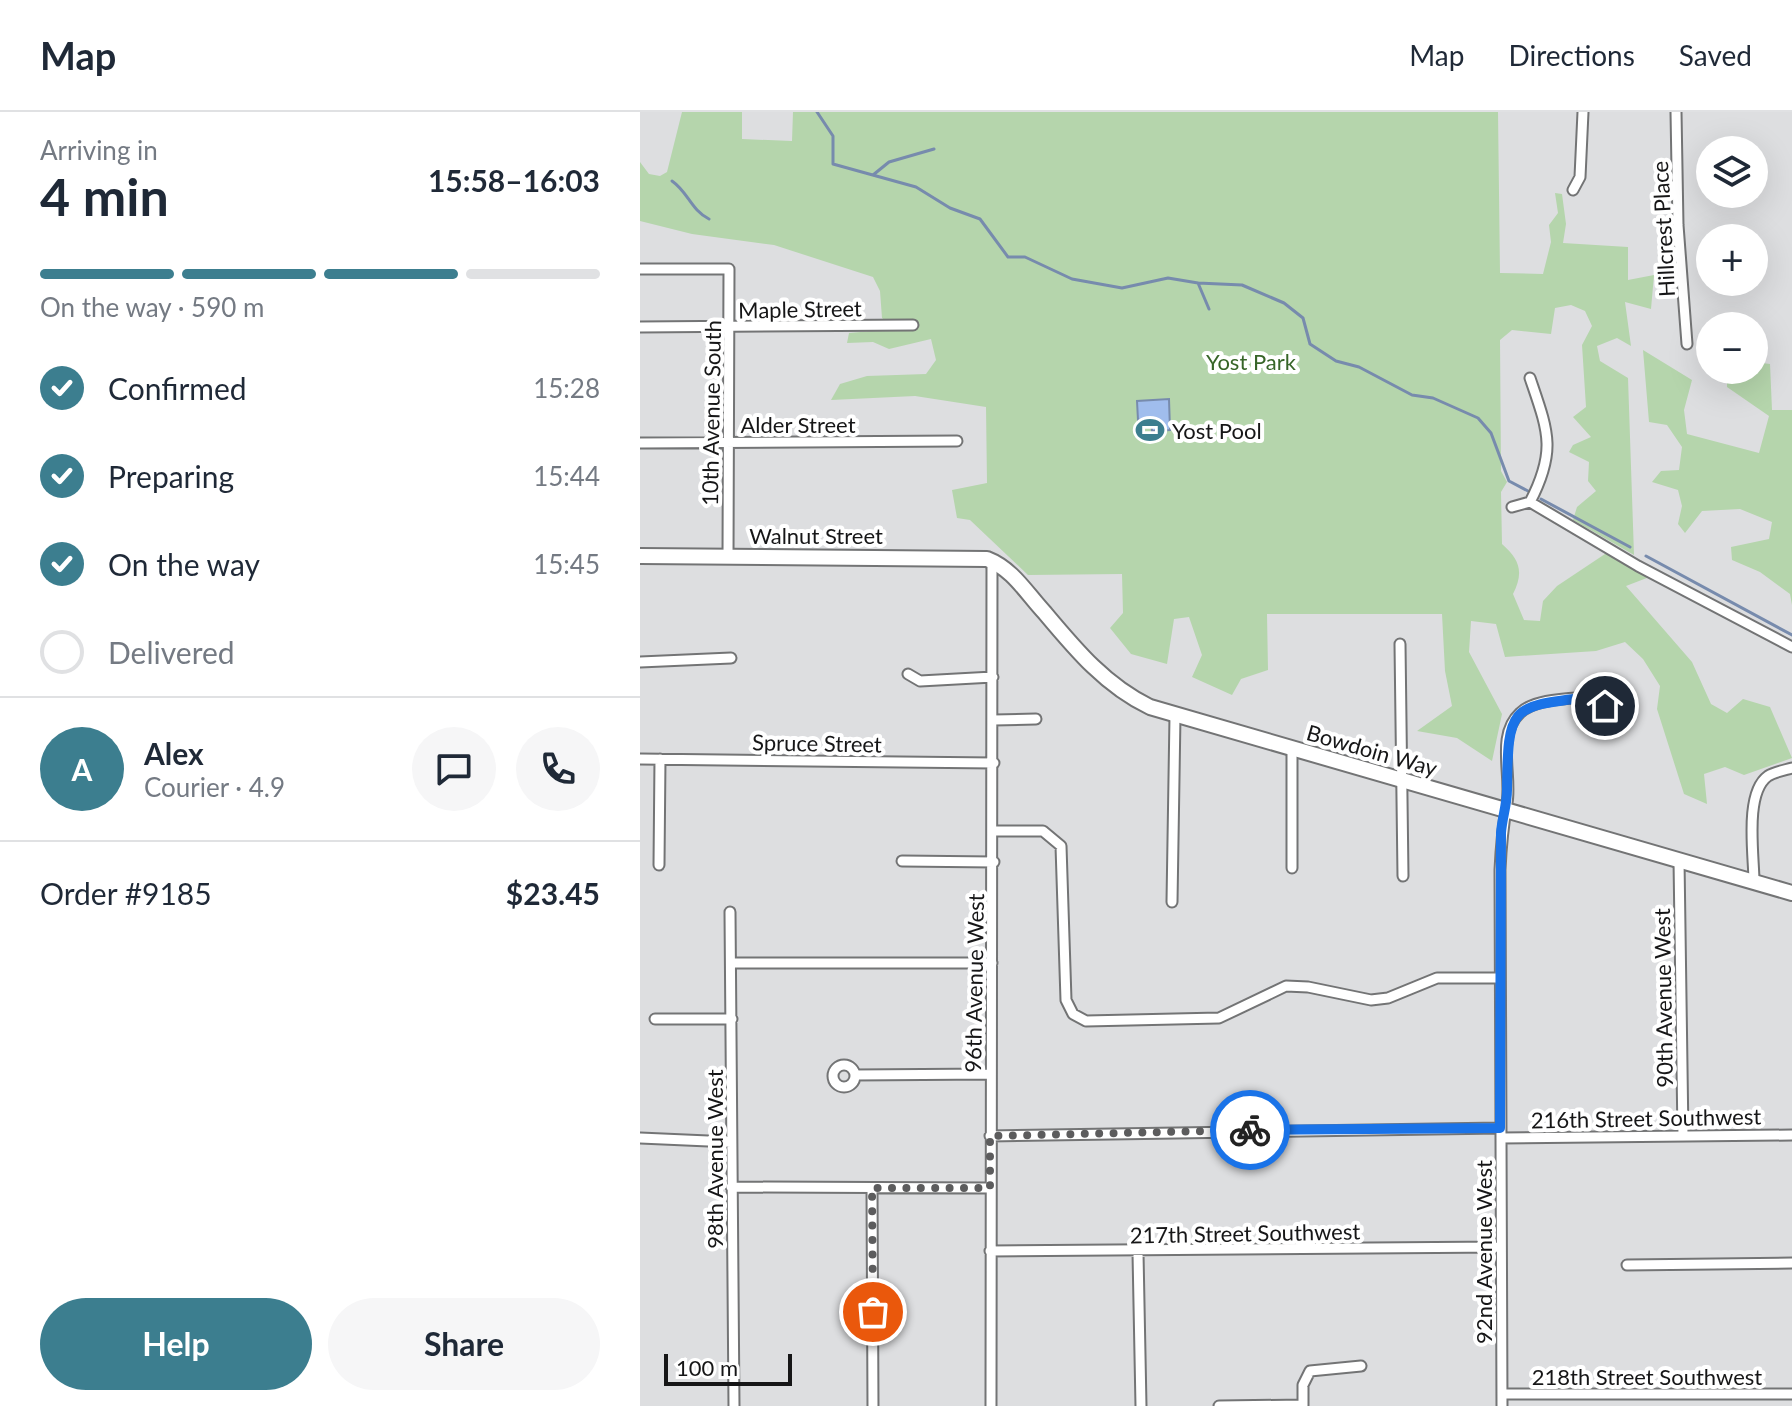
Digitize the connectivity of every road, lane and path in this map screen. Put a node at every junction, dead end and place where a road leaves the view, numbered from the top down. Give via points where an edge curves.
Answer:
1 (1583, 112) edge
2 (1676, 112) edge
3 (1573, 190) dead end
4 (640, 269) edge
5 (913, 325) dead end
6 (640, 327) edge
7 (730, 327) junction
8 (1687, 344) dead end
9 (1530, 378) dead end
10 (957, 441) dead end
11 (728, 442) junction
12 (640, 443) edge
13 (1530, 502) junction
14 (1512, 507) dead end
15 (640, 556) edge
16 (728, 557) junction
17 (992, 561) junction
18 (1400, 644) dead end
19 (1792, 647) edge
20 (731, 658) dead end
21 (640, 662) edge
22 (908, 674) dead end
23 (993, 677) junction
24 (1598, 696) dead end
25 (1175, 716) junction
26 (1036, 719) dead end
27 (994, 720) junction
28 (1292, 751) junction
29 (640, 759) edge
30 (660, 759) junction
31 (994, 763) junction
32 (1792, 768) edge
33 (1404, 782) junction
34 (1505, 810) junction
35 (994, 831) junction
36 (1679, 860) junction
37 (902, 861) dead end
38 (994, 862) junction
39 (659, 865) dead end
40 (1292, 868) dead end
41 (1403, 876) dead end
42 (1754, 882) junction
43 (1792, 893) edge
44 (1172, 902) dead end
45 (730, 912) dead end
46 (732, 963) junction
47 (992, 963) junction
48 (1500, 978) junction
49 (655, 1019) dead end
50 (732, 1019) junction
51 (990, 1074) junction
52 (855, 1075) dead end
53 (1500, 1133) junction
54 (1792, 1135) edge
55 (990, 1136) junction
56 (1683, 1136) junction
57 (640, 1138) edge
58 (731, 1142) junction
59 (731, 1187) junction
60 (872, 1188) junction
61 (990, 1188) junction
62 (1501, 1247) junction
63 (990, 1251) junction
64 (1138, 1253) junction
65 (1792, 1263) edge
66 (1627, 1265) dead end
67 (1361, 1366) dead end
68 (1502, 1394) junction
69 (1792, 1394) edge
70 (1713, 1395) junction
71 (734, 1406) edge
72 (873, 1406) edge
73 (991, 1406) edge
74 (1141, 1406) edge
75 (1219, 1406) edge
76 (1303, 1406) edge
77 (1502, 1406) edge
78 (1713, 1406) edge

1 - 3 street via 1580,177
2 - 8 street, Hillcrest Place
4 - 7 street, 10th Avenue South via 729,269
5 - 7 street, Maple Street
6 - 7 street, Maple Street
7 - 11 street, 10th Avenue South
9 - 13 street via 1550,448
10 - 11 street, Alder Street
11 - 12 street, Alder Street
11 - 16 street, 10th Avenue South
13 - 14 street
13 - 19 street
15 - 16 street, Walnut Street
16 - 17 street, Walnut Street
17 - 23 street, 96th Avenue West
17 - 25 street, Bowdoin Way via 1010,573 1093,668 1127,695
18 - 33 street
20 - 21 street
22 - 23 street via 920,681
23 - 27 street, 96th Avenue West
24 - 34 street, 92nd Avenue West via 1532,705 1520,712 1507,737
25 - 28 street, Bowdoin Way
25 - 44 street
26 - 27 street
27 - 31 street, 96th Avenue West
28 - 33 street, Bowdoin Way
28 - 40 street
29 - 30 street, Spruce Street
30 - 31 street, Spruce Street
30 - 39 street
31 - 35 street, 96th Avenue West
32 - 42 street via 1768,776 1757,790 1752,812
33 - 34 street, Bowdoin Way
33 - 41 street
34 - 36 street, Bowdoin Way
34 - 48 street, 92nd Avenue West
35 - 38 street, 96th Avenue West
35 - 48 street via 1043,831 1061,846 1066,1000 1073,1014 1086,1021 1212,1019 1286,986 1371,1000 1437,978
36 - 42 street, Bowdoin Way
36 - 56 street, 90th Avenue West
37 - 38 street
38 - 47 street, 96th Avenue West
42 - 43 street, Bowdoin Way
45 - 46 street, 98th Avenue West
46 - 47 street
46 - 50 street, 98th Avenue West
47 - 51 street, 96th Avenue West
48 - 53 street, 92nd Avenue West
49 - 50 street
50 - 58 street, 98th Avenue West
51 - 52 street
51 - 55 street, 96th Avenue West
53 - 55 street, 216th Street Southwest
53 - 56 street, 216th Street Southwest
53 - 62 street, 92nd Avenue West
54 - 56 street, 216th Street Southwest
55 - 61 street, 96th Avenue West
57 - 58 street
58 - 59 street, 98th Avenue West
59 - 60 street
59 - 71 street, 98th Avenue West
60 - 61 street
60 - 72 street
61 - 63 street, 96th Avenue West
62 - 64 street, 217th Street Southwest
62 - 68 street, 92nd Avenue West
63 - 64 street, 217th Street Southwest
63 - 73 street, 96th Avenue West
64 - 74 street
65 - 66 street
67 - 76 street via 1310,1371 1303,1385
68 - 70 street, 218th Street Southwest
68 - 77 street, 92nd Avenue West
69 - 70 street, 218th Street Southwest
70 - 78 street
75 - 76 street

